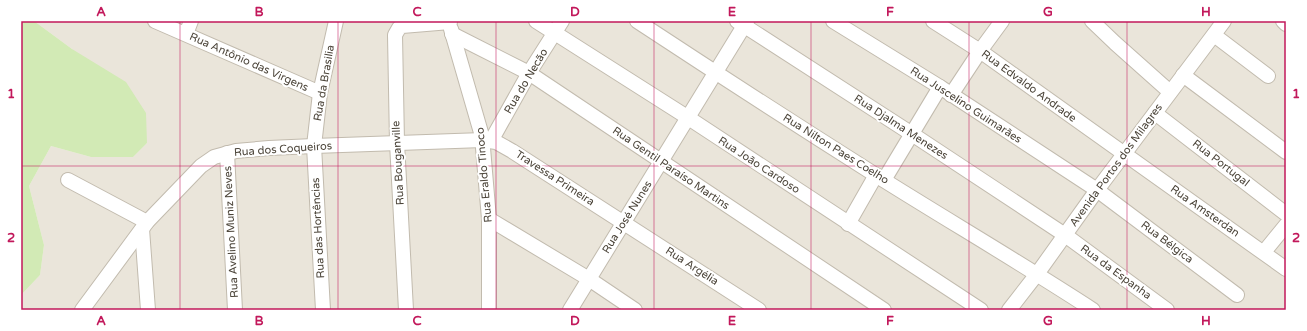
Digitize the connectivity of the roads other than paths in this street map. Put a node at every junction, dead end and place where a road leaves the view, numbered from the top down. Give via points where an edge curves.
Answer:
1 (156, 21) edge
2 (191, 21) edge
3 (336, 21) edge
4 (536, 21) edge
5 (637, 21) edge
6 (833, 21) edge
7 (933, 21) edge
8 (1002, 21) edge
9 (1092, 21) edge
10 (1283, 21) edge
11 (743, 23) edge
12 (1286, 24) edge
13 (450, 25) edge
14 (1219, 25) edge
15 (559, 27) edge
16 (186, 34) junction
17 (980, 51) junction
18 (529, 73) junction
19 (716, 73) junction
20 (1183, 75) junction
21 (1268, 76) dead end
22 (946, 91) junction
23 (1170, 92) junction
24 (320, 93) junction
25 (1155, 113) junction
26 (687, 117) junction
27 (912, 134) junction
28 (487, 140) junction
29 (397, 142) junction
30 (314, 146) junction
31 (1286, 152) edge
32 (226, 153) junction
33 (1124, 154) junction
34 (662, 162) junction
35 (880, 177) junction
36 (68, 180) dead end
37 (1097, 190) junction
38 (1286, 214) edge
39 (489, 219) junction
40 (624, 222) junction
41 (848, 224) junction
42 (145, 225) junction
43 (1286, 225) edge
44 (1065, 235) junction
45 (1264, 252) junction
46 (1286, 269) edge
47 (1037, 274) junction
48 (589, 279) junction
49 (1237, 295) dead end
50 (82, 310) edge
51 (148, 310) edge
52 (235, 310) edge
53 (323, 310) edge
54 (406, 310) edge
55 (489, 310) edge
56 (570, 310) edge
57 (635, 310) edge
58 (759, 310) edge
59 (884, 310) edge
60 (981, 310) edge
61 (1009, 310) edge
62 (1093, 310) edge
63 (1167, 310) edge

1 - 16 street, Rua Antônio das Virgens
2 - 16 street
3 - 24 street, Rua da Brasilia
4 - 15 street, Rua João Cardoso
5 - 19 street, Rua Nilton Paes Coelho
6 - 22 street, Rua Juscelino Guimarães
7 - 17 street, Rua Edvaldo Andrade
8 - 17 street
9 - 23 street
10 - 12 street
11 - 19 street, Rua José Nunes
11 - 27 street, Rua Djalma Menezes
13 - 18 street, Rua Gentil Paraíso Martins
13 - 28 street, Rua Eraldo Tinoco via 481,129
13 - 29 street, Rua Bouganville via 400,26 395,35
14 - 20 street, Avenida Portos dos Milagres
14 - 21 street
15 - 18 street, Rua do Necão
15 - 26 street, Rua João Cardoso
16 - 24 street, Rua Antônio das Virgens
17 - 22 street
17 - 33 street, Rua Edvaldo Andrade
18 - 28 street, Rua do Necão
18 - 34 street, Rua Gentil Paraíso Martins
19 - 26 street, Rua José Nunes
19 - 35 street, Rua Nilton Paes Coelho
20 - 23 street, Avenida Portos dos Milagres
20 - 31 street
22 - 27 street
22 - 37 street, Rua Juscelino Guimarães
23 - 25 street, Avenida Portos dos Milagres
24 - 30 street, Rua da Brasilia
25 - 33 street, Avenida Portos dos Milagres
25 - 38 street, Rua Portugal
26 - 34 street, Rua José Nunes
26 - 41 street, Rua João Cardoso
27 - 35 street
27 - 44 street, Rua Djalma Menezes
28 - 29 street, Rua dos Coqueiros
28 - 39 street, Rua Eraldo Tinoco
28 - 40 street, Travessa Primeira via 512,151
29 - 30 street, Rua dos Coqueiros
29 - 54 street, Rua Bouganville
30 - 32 street, Rua dos Coqueiros
30 - 53 street, Rua das Hortências
32 - 42 street, Rua dos Coqueiros via 201,166
32 - 52 street, Rua Avelino Muniz Neves
33 - 37 street, Avenida Portos dos Milagres
33 - 45 street, Rua Amsterdan
34 - 40 street, Rua José Nunes
34 - 59 street, Rua Gentil Paraíso Martins
35 - 41 street
35 - 47 street, Rua Nilton Paes Coelho
36 - 42 street
37 - 44 street, Avenida Portos dos Milagres
37 - 49 street, Rua Bélgica
39 - 48 street
39 - 55 street, Rua Eraldo Tinoco
40 - 48 street, Rua José Nunes
40 - 58 street, Rua Argélia
41 - 60 street, Rua João Cardoso
42 - 50 street, Rua dos Coqueiros
42 - 51 street
43 - 45 street
44 - 47 street, Avenida Portos dos Milagres
44 - 63 street, Rua da Espanha
45 - 46 street, Rua Amsterdan
47 - 61 street, Avenida Portos dos Milagres
47 - 62 street, Rua Nilton Paes Coelho
48 - 56 street, Rua José Nunes
48 - 57 street

